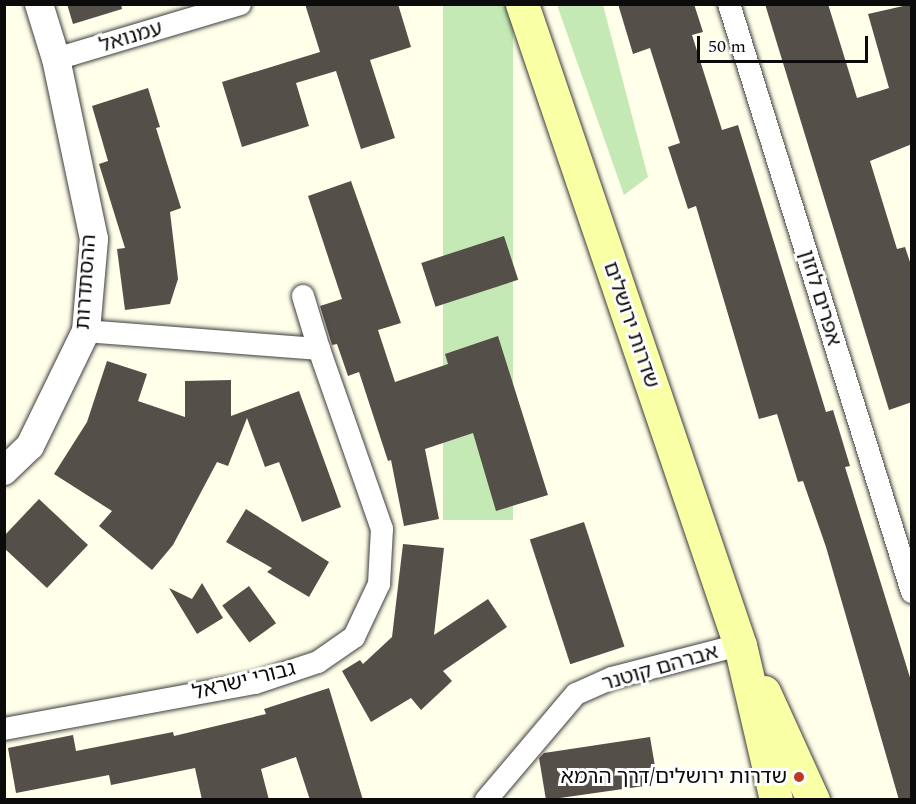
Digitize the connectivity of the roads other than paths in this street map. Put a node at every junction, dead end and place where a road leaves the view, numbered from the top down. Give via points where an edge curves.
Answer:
1 (39, 4) edge
2 (240, 4) edge
3 (522, 4) edge
4 (729, 4) edge
5 (56, 59) junction
6 (303, 296) dead end
7 (86, 331) junction
8 (319, 349) junction
9 (4, 471) edge
10 (912, 592) edge
11 (740, 645) junction
12 (4, 729) edge
13 (486, 800) edge
14 (776, 800) edge
15 (813, 800) edge

1 - 5 street, ההסתדרות
2 - 5 street, עמנואל
3 - 11 main road, שדרות ירושלים
4 - 10 street, אפרים לוזון
5 - 7 street, ההסתדרות via 94,239
6 - 8 street, גבורי ישראל
7 - 8 street
7 - 9 street, ההסתדרות via 30,446
8 - 12 street, גבורי ישראל via 382,529 379,584 354,637 318,662 255,683
11 - 13 street, אברהם קוטנר via 612,678 576,694
11 - 14 main road, שדרות ירושלים
11 - 15 main road, שדרות ירושלים

